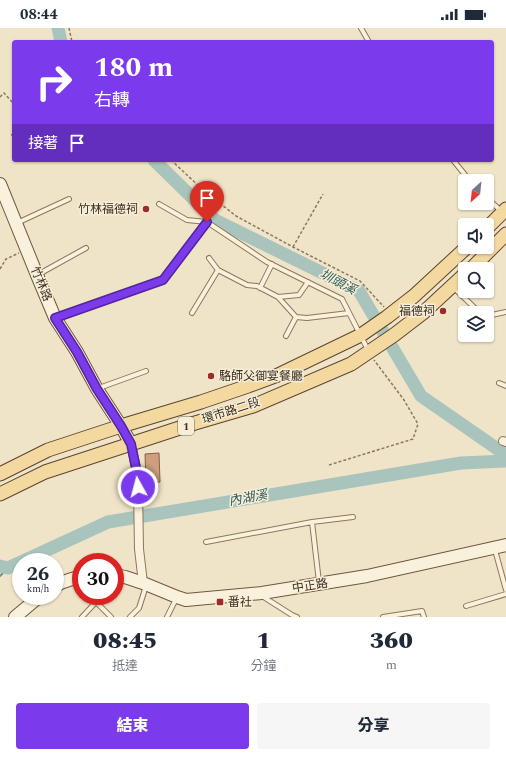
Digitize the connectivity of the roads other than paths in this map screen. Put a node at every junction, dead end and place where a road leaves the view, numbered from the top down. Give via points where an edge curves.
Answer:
1 (361, 28) edge
2 (369, 40) edge
3 (455, 162) edge
4 (464, 174) edge
5 (0, 184) edge
6 (69, 199) dead end
7 (159, 204) dead end
8 (494, 204) edge
9 (505, 213) edge
10 (207, 222) junction
11 (494, 222) edge
12 (16, 223) junction
13 (506, 234) edge
14 (86, 248) dead end
15 (459, 254) edge
16 (209, 258) dead end
17 (477, 262) edge
18 (272, 264) junction
19 (218, 270) junction
20 (36, 275) junction
21 (308, 282) junction
22 (458, 282) edge
23 (453, 287) junction
24 (260, 288) junction
25 (278, 297) junction
26 (473, 306) edge
27 (506, 312) edge
28 (192, 313) dead end
29 (349, 314) junction
30 (494, 315) edge
31 (296, 317) junction
32 (55, 318) junction
33 (361, 335) junction
34 (286, 336) dead end
35 (368, 352) junction
36 (146, 371) dead end
37 (499, 383) dead end
38 (506, 386) edge
39 (97, 389) junction
40 (121, 426) junction
41 (131, 444) junction
42 (0, 474) edge
43 (0, 494) edge
44 (353, 517) dead end
45 (312, 522) junction
46 (206, 542) dead end
47 (500, 546) edge
48 (124, 577) edge
49 (143, 583) junction
50 (319, 584) junction
51 (506, 590) edge
52 (258, 593) junction
53 (506, 594) edge
54 (177, 597) junction
55 (29, 605) edge
56 (466, 606) dead end
57 (15, 617) edge
58 (82, 617) edge
59 (111, 617) edge
60 (130, 617) edge
61 (168, 617) edge
62 (297, 617) edge
63 (384, 617) edge
64 (424, 617) edge

1 - 2 lane
3 - 4 lane
5 - 12 main road, 竹林路
6 - 12 lane
7 - 10 lane via 187,220
8 - 9 lane
9 - 11 main road
10 - 18 lane
10 - 32 lane via 163,280
12 - 20 main road, 竹林路
13 - 17 main road
14 - 20 lane
15 - 33 main road, 1 via 414,296
16 - 19 lane
18 - 21 lane
18 - 24 lane
19 - 24 lane via 247,285
19 - 28 lane
20 - 32 main road, 竹林路
21 - 25 lane via 299,295
21 - 29 lane via 342,299
22 - 23 main road, 1
23 - 26 lane
23 - 35 main road, 1 via 394,335
24 - 25 lane
25 - 31 lane
27 - 30 lane
29 - 31 lane
29 - 33 lane
31 - 34 lane
32 - 39 main road, 竹林路
33 - 35 lane
33 - 40 main road, 環市路二段 / 1 via 248,386
35 - 41 main road, 環市路二段 / 1 via 351,364 252,406
36 - 39 lane
37 - 38 lane
39 - 40 main road, 竹林路
40 - 41 main road, 竹林路
40 - 42 main road, 環市路二段 / 1 via 48,450
41 - 43 main road, 環市路二段 / 1 via 45,472
41 - 49 street, 竹林路 via 137,473 139,549
44 - 45 lane
45 - 46 lane
45 - 50 lane
47 - 50 main road, 中正路 via 367,576
47 - 51 lane
48 - 49 main road, 中正路
49 - 54 main road, 中正路
49 - 60 lane via 145,589 138,608
50 - 52 main road, 中正路
52 - 54 main road, 中正路 via 186,600
52 - 62 lane
53 - 56 lane
54 - 61 lane
55 - 57 main road
58 - 59 lane via 96,602
63 - 64 lane via 422,611

